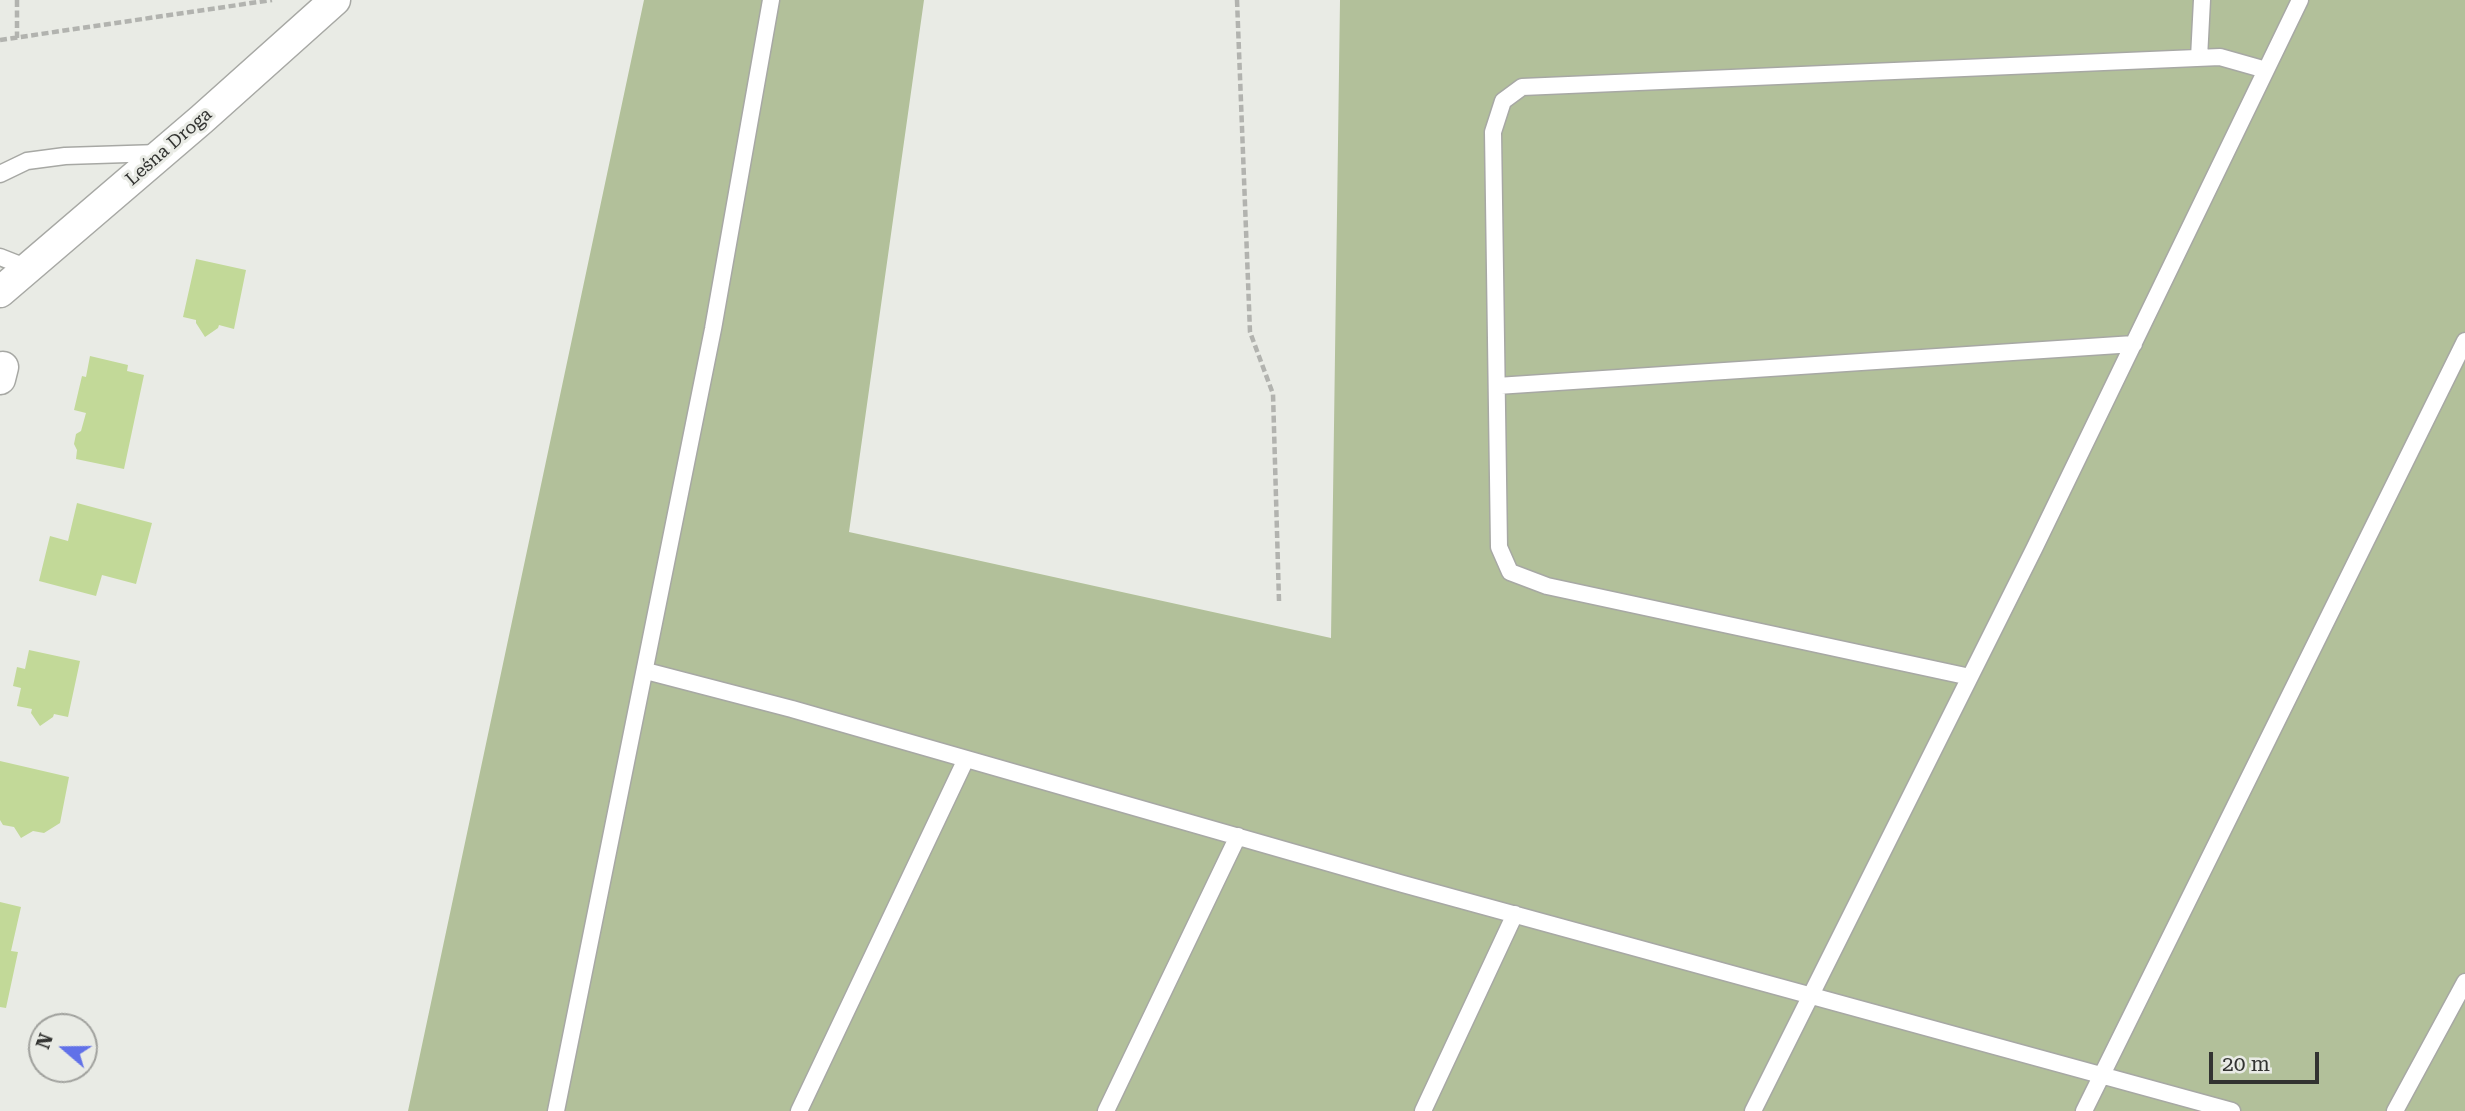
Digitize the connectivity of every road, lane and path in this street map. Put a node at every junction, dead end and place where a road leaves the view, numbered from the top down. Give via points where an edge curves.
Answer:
1 (17, 0) edge
2 (272, 0) edge
3 (335, 0) edge
4 (771, 0) edge
5 (1237, 0) edge
6 (2202, 0) edge
7 (2300, 0) edge
8 (17, 38) junction
9 (0, 40) edge
10 (2199, 58) junction
11 (2266, 70) junction
12 (162, 153) junction
13 (0, 174) edge
14 (0, 257) edge
15 (28, 268) junction
16 (0, 292) edge
17 (2465, 341) edge
18 (2134, 344) junction
19 (1497, 386) junction
20 (1279, 601) dead end
21 (646, 671) junction
22 (1970, 677) junction
23 (966, 759) junction
24 (1238, 836) junction
25 (1515, 914) junction
26 (2465, 982) edge
27 (1812, 995) junction
28 (2102, 1075) junction
29 (556, 1111) edge
30 (799, 1111) edge
31 (1106, 1111) edge
32 (1423, 1111) edge
33 (1753, 1111) edge
34 (2084, 1111) edge
35 (2232, 1111) edge
36 (2395, 1111) edge

1 - 8 path
2 - 8 path
3 - 12 street, Leśna Droga
4 - 21 lane
5 - 20 path via 1250,332 1273,394
6 - 10 lane
7 - 11 lane
8 - 9 path
10 - 11 lane via 2220,57
10 - 19 lane via 1522,87 1503,101 1493,132
11 - 18 lane
12 - 13 lane via 65,156 27,161
12 - 15 street, Leśna Droga
14 - 15 lane
15 - 16 street, Leśna Droga
17 - 28 lane
18 - 19 lane
18 - 22 lane
19 - 22 lane via 1499,547 1510,572 1547,586
21 - 23 lane
21 - 29 lane
22 - 27 lane
23 - 24 lane
23 - 30 lane
24 - 25 lane
24 - 31 lane
25 - 27 lane
25 - 32 lane
26 - 36 lane
27 - 28 lane
27 - 33 lane
28 - 34 lane
28 - 35 lane

